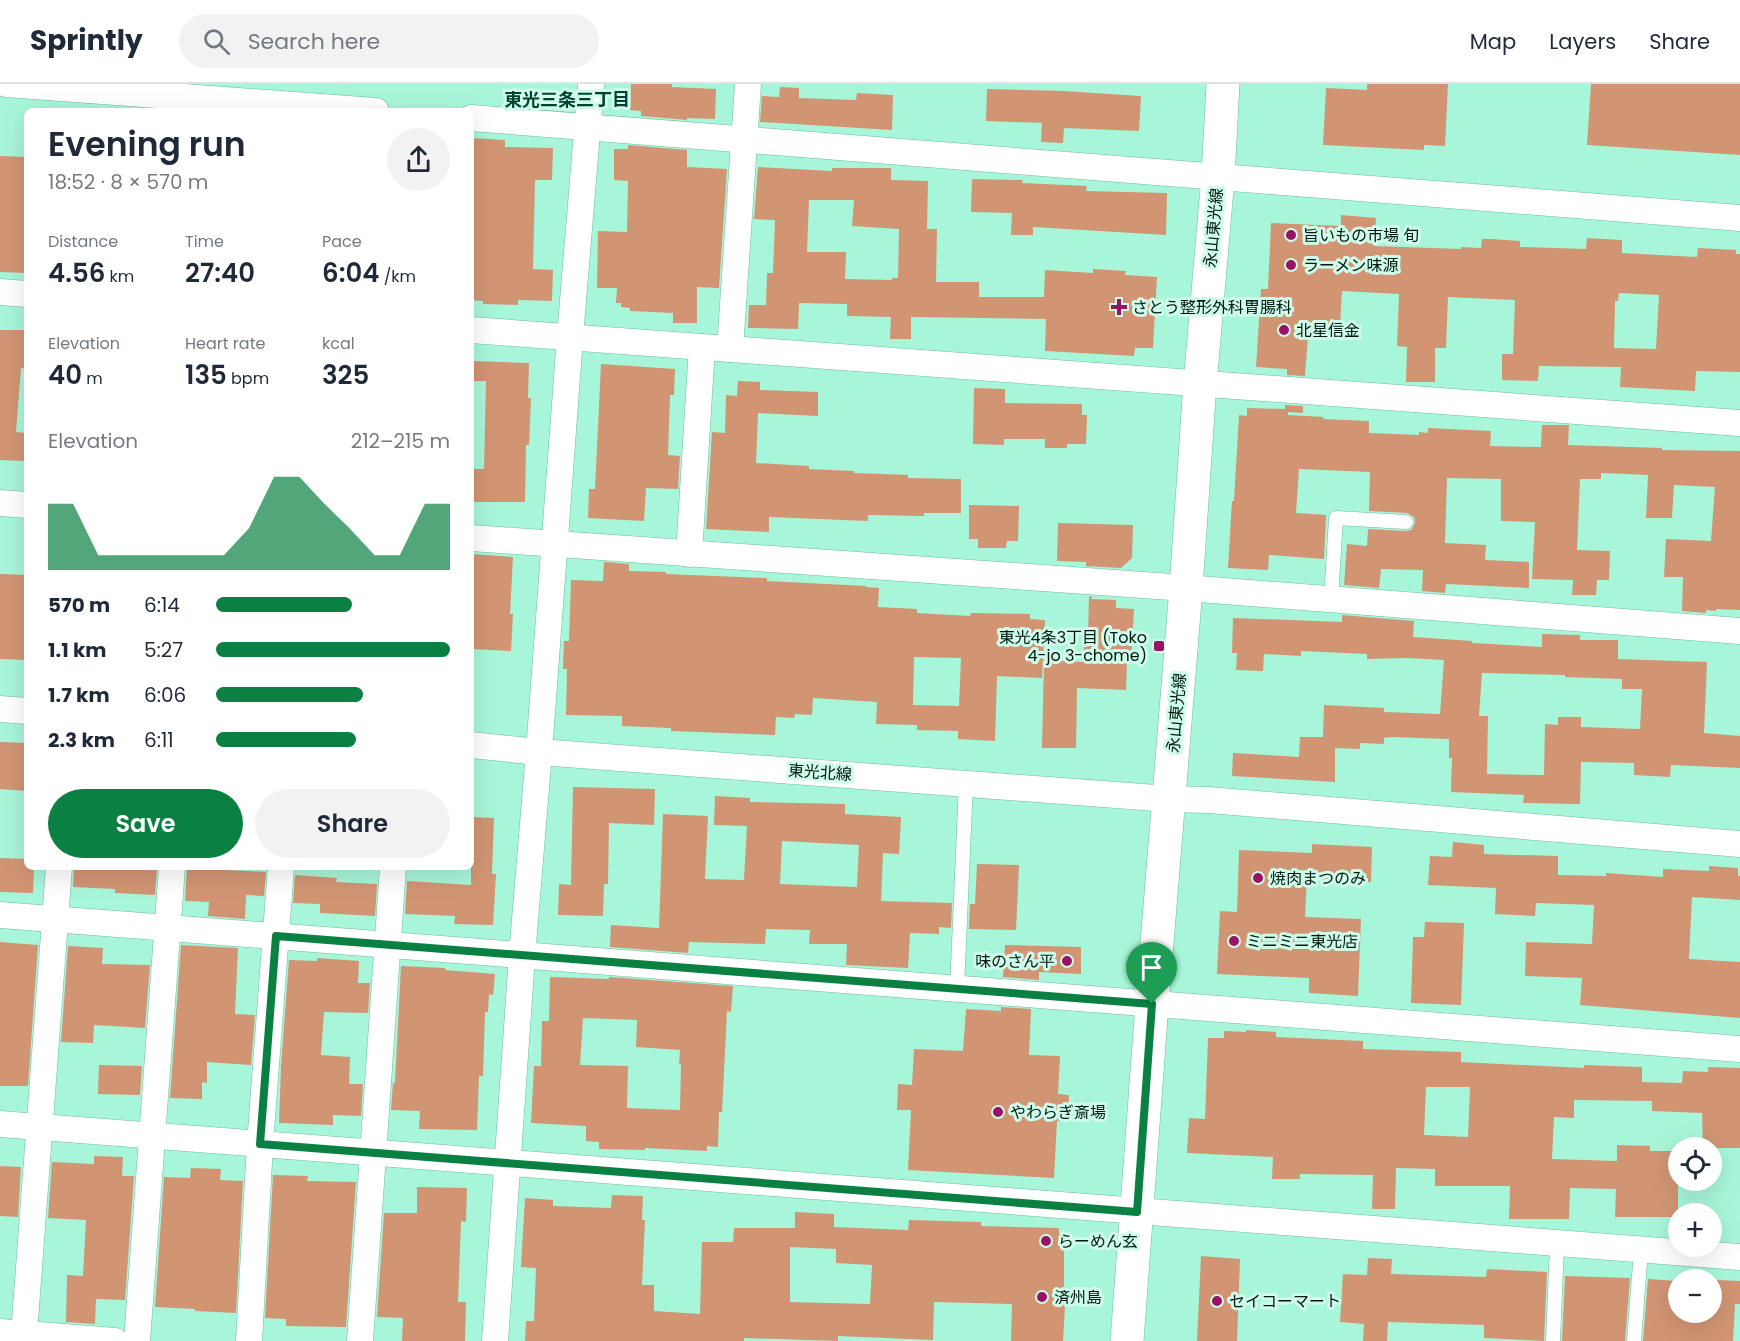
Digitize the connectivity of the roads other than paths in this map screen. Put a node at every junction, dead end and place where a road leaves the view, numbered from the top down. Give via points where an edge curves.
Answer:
1 (6, 84) edge
2 (591, 84) edge
3 (748, 84) edge
4 (1223, 84) edge
5 (143, 102) edge
6 (298, 108) edge
7 (474, 118) edge
8 (587, 127) junction
9 (745, 139) junction
10 (1218, 177) junction
11 (1740, 218) edge
12 (0, 292) edge
13 (24, 294) edge
14 (474, 330) edge
15 (570, 337) junction
16 (702, 347) junction
17 (730, 349) junction
18 (1200, 384) junction
19 (1740, 423) edge
20 (0, 503) edge
21 (24, 505) edge
22 (1406, 522) dead end
23 (474, 538) edge
24 (554, 544) junction
25 (689, 554) junction
26 (1186, 588) junction
27 (1331, 599) junction
28 (1740, 631) edge
29 (0, 709) edge
30 (24, 711) edge
31 (474, 745) edge
32 (539, 752) junction
33 (966, 783) junction
34 (1169, 799) junction
35 (1740, 844) edge
36 (59, 870) edge
37 (172, 870) edge
38 (281, 870) edge
39 (393, 870) edge
40 (0, 915) edge
41 (55, 919) junction
42 (168, 928) junction
43 (276, 936) junction
44 (388, 945) junction
45 (522, 956) junction
46 (957, 989) junction
47 (1152, 1004) junction
48 (1740, 1049) edge
49 (0, 1124) edge
50 (39, 1126) junction
51 (153, 1135) junction
52 (260, 1144) junction
53 (373, 1153) junction
54 (507, 1163) junction
55 (1137, 1212) junction
56 (1557, 1244) junction
57 (1641, 1250) junction
58 (1740, 1257) edge
59 (12, 1333) edge
60 (115, 1341) edge
61 (137, 1341) edge
62 (249, 1341) edge
63 (360, 1341) edge
64 (495, 1341) edge
65 (1127, 1341) edge
66 (1553, 1341) edge
67 (1634, 1341) edge

1 - 5 street
2 - 8 street
3 - 9 street
4 - 10 street, 永山東光線
5 - 6 street
7 - 8 street
8 - 9 street
8 - 15 street
9 - 10 street
9 - 17 street
10 - 11 street
10 - 18 street, 永山東光線
12 - 13 street
14 - 15 street
15 - 16 street
15 - 24 street
16 - 17 street
16 - 25 street
17 - 18 street
18 - 19 street
18 - 26 street, 永山東光線
20 - 21 street
22 - 27 lane via 1336,518
23 - 24 street
24 - 25 street
24 - 32 street
25 - 26 street
26 - 27 street
26 - 34 street, 永山東光線
27 - 28 street
29 - 30 street
31 - 32 street, 東光北線
32 - 33 street, 東光北線
32 - 45 street
33 - 34 street, 東光北線
33 - 46 lane
34 - 35 street, 東光北線
34 - 47 street, 永山東光線
36 - 41 street
37 - 42 street
38 - 43 street
39 - 44 street
40 - 41 street
41 - 42 street
41 - 50 street
42 - 43 street
42 - 51 street
43 - 44 street
43 - 52 street
44 - 45 street
44 - 53 street
45 - 46 street
45 - 54 street
46 - 47 street
47 - 48 street
47 - 55 street, 永山東光線
49 - 50 street
50 - 51 street
50 - 59 street
51 - 52 street
51 - 61 street
52 - 53 street
52 - 62 street
53 - 54 street
53 - 63 street
54 - 55 street
54 - 64 street
55 - 56 street
55 - 65 street, 永山東光線
56 - 57 street
56 - 66 lane
57 - 58 street
57 - 67 lane
59 - 60 street

